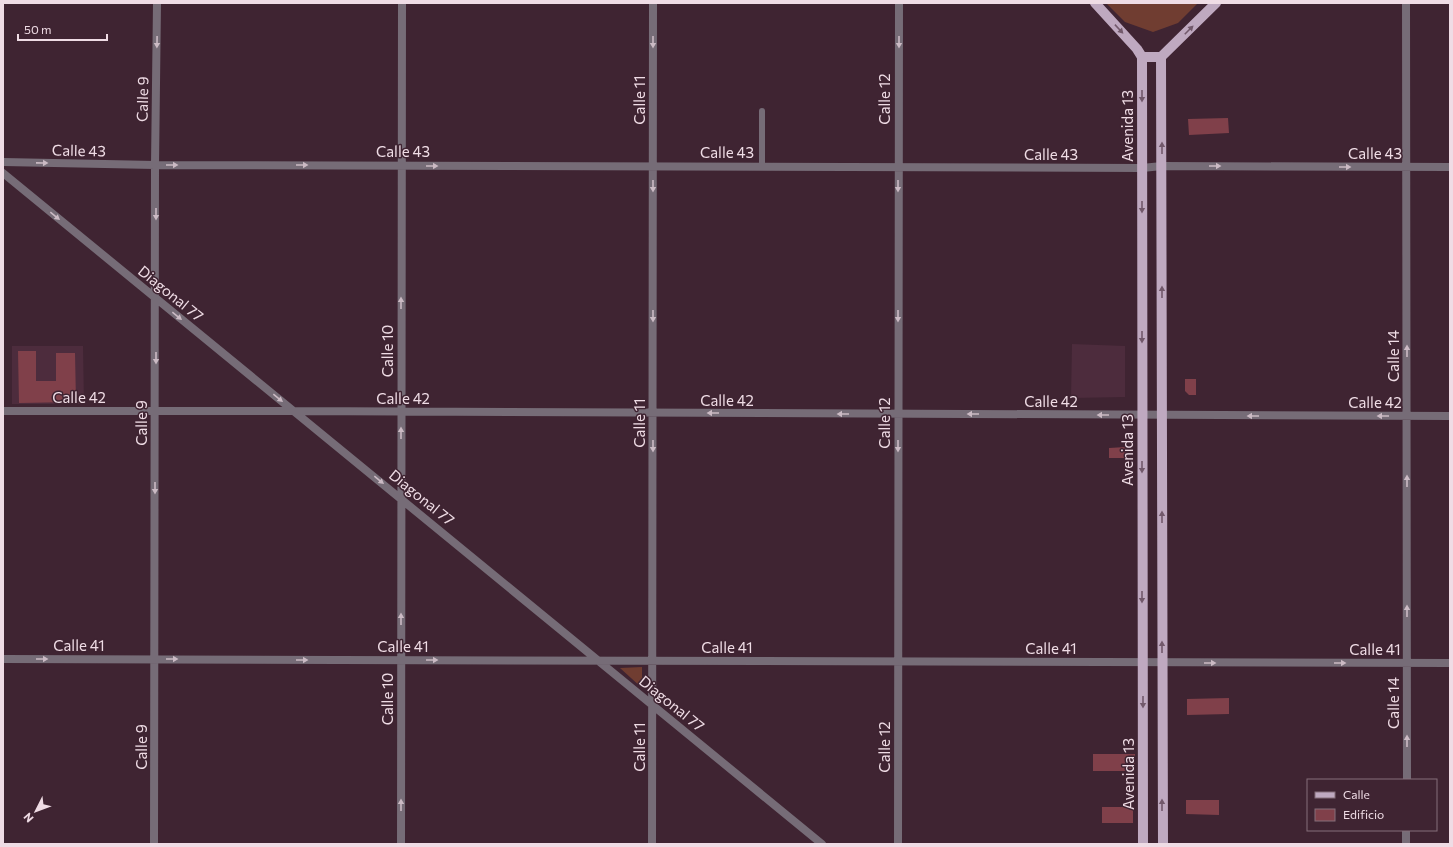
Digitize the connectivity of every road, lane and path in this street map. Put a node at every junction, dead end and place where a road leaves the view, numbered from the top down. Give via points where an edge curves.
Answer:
1 (157, 3) edge
2 (402, 3) edge
3 (653, 3) edge
4 (899, 3) edge
5 (1094, 3) edge
6 (1216, 3) edge
7 (1406, 3) edge
8 (1142, 57) junction
9 (1161, 57) junction
10 (762, 111) dead end
11 (3, 162) edge
12 (156, 165) junction
13 (402, 166) junction
14 (653, 166) junction
15 (762, 166) junction
16 (1162, 166) junction
17 (898, 167) junction
18 (1406, 167) junction
19 (1450, 167) edge
20 (1142, 168) junction
21 (3, 173) edge
22 (156, 299) junction
23 (3, 411) edge
24 (293, 411) junction
25 (155, 412) junction
26 (401, 412) junction
27 (653, 413) junction
28 (898, 414) junction
29 (1142, 415) junction
30 (1162, 415) junction
31 (1407, 416) junction
32 (1450, 416) edge
33 (401, 498) junction
34 (3, 659) edge
35 (155, 659) junction
36 (401, 660) junction
37 (597, 660) junction
38 (653, 661) junction
39 (898, 661) junction
40 (1143, 663) junction
41 (1162, 663) junction
42 (1407, 663) junction
43 (1450, 663) edge
44 (653, 705) junction
45 (1407, 779) edge
46 (1406, 831) edge
47 (154, 844) edge
48 (401, 844) edge
49 (652, 844) edge
50 (822, 844) edge
51 (898, 844) edge
52 (1143, 844) edge
53 (1162, 844) edge
54 (1406, 844) edge

1 -> 12 street, Calle 9
2 - 13 street, Calle 10
3 -> 14 street, Calle 11
4 -> 17 street, Calle 12
5 -> 8 main road
9 -> 6 main road
7 - 18 street, Calle 14
8 - 9 main road
8 -> 20 main road, Avenida 13
16 -> 9 main road
10 - 15 lane
11 -> 12 street, Calle 43
12 -> 13 street, Calle 43
12 -> 22 street, Calle 9
13 -> 14 street, Calle 43
26 -> 13 street, Calle 10
14 - 15 street, Calle 43
14 -> 27 street, Calle 11
15 - 17 street, Calle 43
16 -> 18 street, Calle 43
16 - 20 street, Calle 43
30 -> 16 main road
17 - 20 street, Calle 43
17 -> 28 street, Calle 12
18 - 19 street, Calle 43
31 -> 18 street, Calle 14
20 -> 29 main road, Avenida 13
21 -> 22 street, Diagonal 77
22 -> 24 street, Diagonal 77
22 -> 25 street, Calle 9
23 - 25 street, Calle 42
24 - 25 street, Calle 42
24 - 26 street, Calle 42
24 -> 33 street, Diagonal 77
25 -> 35 street, Calle 9
26 - 27 street, Calle 42
33 -> 26 street, Calle 10
28 -> 27 street, Calle 42
27 -> 38 street, Calle 11
29 -> 28 street, Calle 42
28 -> 39 street, Calle 12
29 - 30 street, Calle 42
29 -> 40 main road, Avenida 13
31 -> 30 street, Calle 42
41 -> 30 main road
31 - 32 street, Calle 42
42 -> 31 street, Calle 14
36 -> 33 street, Calle 10
33 - 37 street, Diagonal 77
34 -> 35 street, Calle 41
35 -> 36 street, Calle 41
35 - 47 street, Calle 9
36 -> 37 street, Calle 41
48 -> 36 street, Calle 10
37 - 38 street, Calle 41
37 - 44 street, Diagonal 77
38 - 39 street, Calle 41
38 - 44 street, Calle 11
39 - 40 street, Calle 41
39 - 51 street, Calle 12
40 - 41 street, Calle 41
40 -> 52 main road, Avenida 13
41 -> 42 street, Calle 41
53 -> 41 main road
42 - 43 street, Calle 41
45 -> 42 street, Calle 14
44 - 49 street, Calle 11
44 - 50 street, Diagonal 77
46 - 54 street

